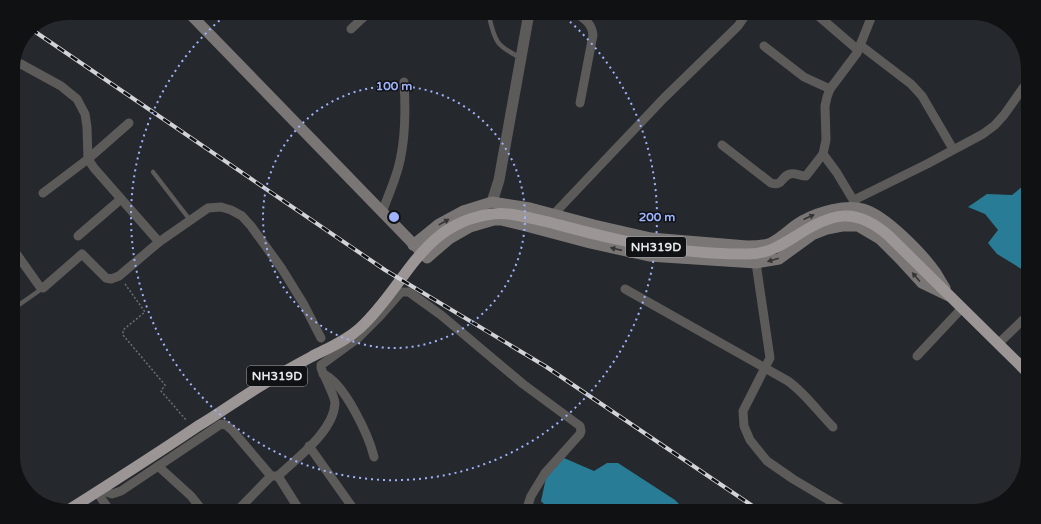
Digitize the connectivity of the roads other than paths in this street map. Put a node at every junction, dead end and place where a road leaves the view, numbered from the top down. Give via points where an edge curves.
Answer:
1 (196, 20) edge
2 (361, 20) edge
3 (490, 20) edge
4 (528, 20) edge
5 (585, 20) edge
6 (742, 20) edge
7 (824, 20) edge
8 (870, 20) edge
9 (351, 29) dead end
10 (764, 46) dead end
11 (859, 47) junction
12 (521, 58) junction
13 (20, 64) edge
14 (404, 82) dead end
15 (830, 89) junction
16 (1021, 90) edge
17 (580, 103) dead end
18 (129, 124) dead end
19 (722, 145) dead end
20 (953, 149) junction
21 (823, 154) junction
22 (88, 159) junction
23 (153, 172) dead end
24 (499, 180) junction
25 (43, 193) dead end
26 (121, 199) junction
27 (492, 202) junction
28 (504, 203) junction
29 (856, 204) junction
30 (382, 213) junction
31 (553, 215) junction
32 (190, 220) junction
33 (78, 236) dead end
34 (159, 242) junction
35 (413, 245) junction
36 (20, 259) edge
37 (756, 264) junction
38 (43, 288) junction
39 (625, 289) dead end
40 (949, 296) junction
41 (20, 303) edge
42 (962, 308) junction
43 (1021, 321) edge
44 (321, 338) dead end
45 (999, 343) junction
46 (917, 356) dead end
47 (1021, 366) edge
48 (765, 368) junction
49 (323, 374) junction
50 (833, 427) dead end
51 (310, 446) junction
52 (374, 457) dead end
53 (158, 466) junction
54 (274, 476) junction
55 (99, 491) junction
56 (78, 504) edge
57 (106, 504) edge
58 (197, 504) edge
59 (244, 504) edge
60 (295, 504) edge
61 (350, 504) edge
62 (528, 504) edge
63 (835, 504) edge

1 - 30 main road
2 - 9 street
3 - 12 lane via 499,45
4 - 12 street
5 - 17 street via 593,35
6 - 31 street
7 - 11 street
8 - 11 street
10 - 15 street via 804,77
11 - 15 street
11 - 20 street via 912,84 922,96
12 - 24 street
13 - 22 street via 61,86 77,99 88,127
14 - 30 street via 404,137 400,162
15 - 21 street via 825,106 826,140
16 - 20 street via 995,125
18 - 22 street
19 - 21 street via 775,184 779,184 791,173 806,176
20 - 29 street
21 - 29 street
22 - 25 street
22 - 26 street
23 - 32 lane
24 - 27 street
24 - 28 street
26 - 33 street
26 - 34 street
27 - 28 main road
35 -> 27 main road via 439,224 464,211
28 - 31 main road
31 -> 29 main road via 651,238 747,246 771,242 803,220 822,212
29 - 40 main road via 891,226 913,247 935,272
30 - 35 main road
32 - 34 street
32 - 44 street via 208,208 221,207 242,216 282,269
34 - 38 street via 119,276 111,279 106,278 82,254
37 -> 35 main road via 649,256 494,220 449,239 427,258
36 - 38 street
40 -> 37 main road via 922,283 880,239 858,226 827,229 812,235 779,259
37 - 48 street via 770,358
38 - 41 lane
39 - 48 street
40 - 42 highway, NH319D
40 - 55 highway, NH319D via 890,236 878,226 856,216 829,219 810,227 770,251 747,254 650,246 510,214 495,214 468,220 445,231 423,251 381,306 351,336 260,386
42 - 45 highway, NH319D
42 - 46 street
43 - 45 street
45 - 47 highway, NH319D
48 - 50 street via 799,389
48 - 63 street via 743,412 744,426 750,440 767,461
49 - 51 street via 335,402 329,422
49 - 52 street via 330,377 363,425
49 - 62 street via 322,363 358,338 401,292 409,292 441,315 523,384 580,426 580,434 545,473
51 - 54 street
51 - 61 street
53 - 54 street via 219,425 224,425 232,430
53 - 55 street via 117,493
53 - 58 street
54 - 59 street
54 - 60 street
55 - 56 highway, NH319D
55 - 57 street

